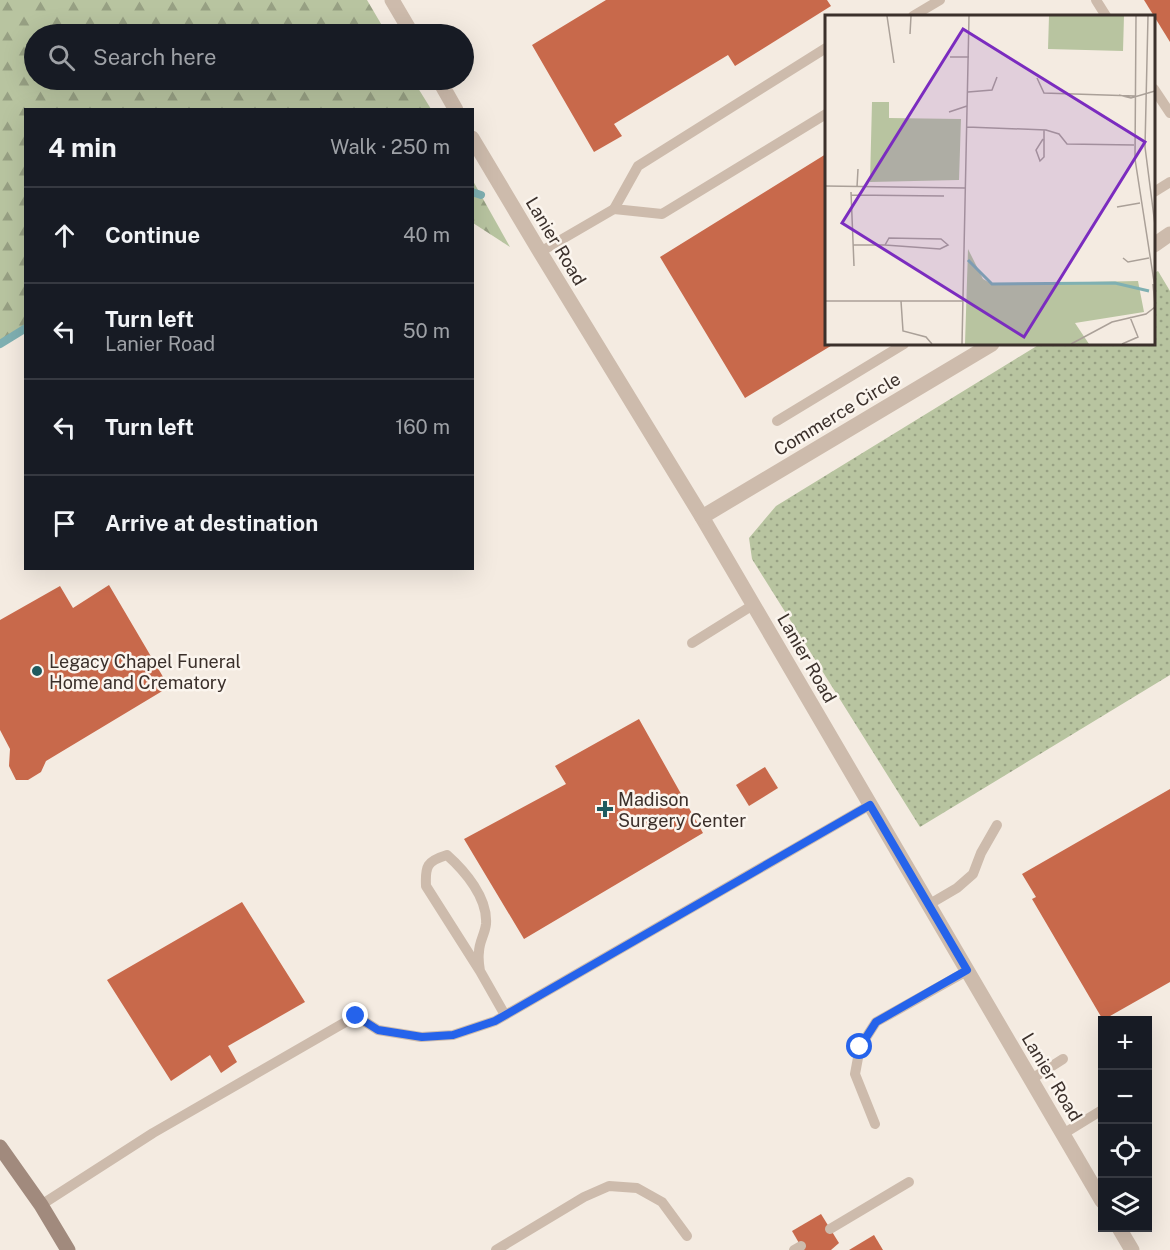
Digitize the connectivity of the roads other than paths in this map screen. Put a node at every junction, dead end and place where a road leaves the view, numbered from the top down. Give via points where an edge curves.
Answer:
1 (392, 0) edge
2 (940, 0) edge
3 (1096, 0) edge
4 (915, 15) edge
5 (1105, 15) edge
6 (406, 24) edge
7 (825, 49) edge
8 (444, 90) edge
9 (1155, 90) edge
10 (455, 108) edge
11 (1170, 113) edge
12 (825, 115) edge
13 (474, 141) edge
14 (1170, 182) edge
15 (1155, 191) edge
16 (614, 209) junction
17 (1170, 234) edge
18 (1155, 244) edge
19 (540, 252) junction
20 (902, 345) edge
21 (990, 345) edge
22 (777, 421) dead end
23 (702, 517) junction
24 (753, 605) junction
25 (692, 643) dead end
26 (870, 805) junction
27 (996, 825) dead end
28 (928, 905) junction
29 (967, 970) junction
30 (480, 971) junction
31 (505, 1015) junction
32 (1063, 1059) dead end
33 (1030, 1080) junction
34 (1098, 1112) edge
35 (875, 1124) dead end
36 (1063, 1134) junction
37 (0, 1147) edge
38 (909, 1182) dead end
39 (1098, 1194) edge
40 (41, 1205) junction
41 (830, 1228) dead end
42 (1122, 1232) edge
43 (687, 1236) dead end
44 (68, 1250) edge
45 (496, 1250) edge
46 (1132, 1250) edge

1 - 6 street
2 - 4 lane
3 - 5 lane
7 - 16 lane via 638,166
8 - 10 street
9 - 11 lane
12 - 16 lane via 662,214
13 - 19 street, Lanier Road
14 - 15 lane
16 - 19 lane
17 - 18 street
19 - 23 street, Lanier Road
20 - 22 lane
21 - 23 street, Commerce Circle
23 - 24 street, Lanier Road
24 - 25 lane
24 - 26 street, Lanier Road
26 - 28 street, Lanier Road
26 - 31 lane
27 - 28 lane via 973,874
28 - 29 street, Lanier Road
29 - 33 street, Lanier Road
29 - 35 lane via 876,1022 860,1047 855,1074
30 - 30 lane via 479,950 486,920 482,902 462,868 447,855 434,859 425,870 426,886
30 - 31 lane
31 - 40 lane via 453,1035 422,1037 378,1030 356,1016 153,1133
32 - 33 lane
33 - 36 street, Lanier Road
34 - 36 lane
36 - 39 street, Lanier Road
37 - 40 main road
38 - 41 lane
40 - 44 main road
42 - 46 street
43 - 45 lane via 662,1202 637,1188 609,1186

